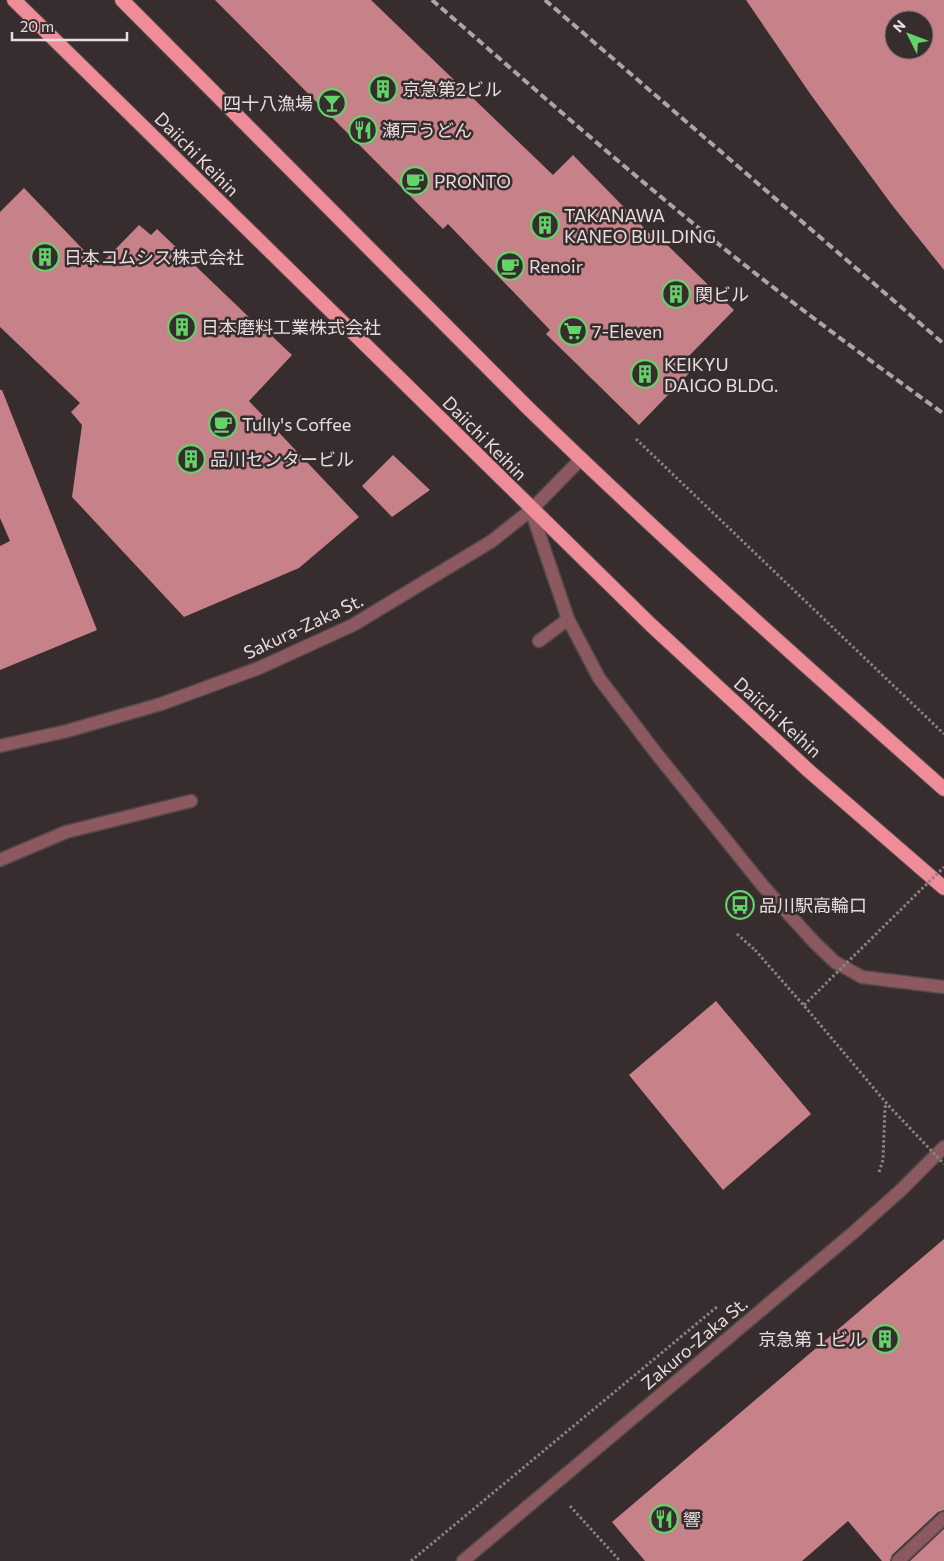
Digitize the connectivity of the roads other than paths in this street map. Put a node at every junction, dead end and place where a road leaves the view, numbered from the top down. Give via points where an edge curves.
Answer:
1 (14, 0) edge
2 (122, 0) edge
3 (581, 459) junction
4 (532, 510) junction
5 (568, 619) junction
6 (540, 641) dead end
7 (0, 746) edge
8 (944, 789) edge
9 (191, 801) dead end
10 (0, 860) edge
11 (944, 888) edge
12 (944, 987) edge
13 (944, 1147) edge
14 (944, 1518) edge
15 (463, 1561) edge
16 (898, 1561) edge

1 - 4 highway, Daiichi Keihin
2 - 3 highway
3 - 4 street, Sakura-Zaka St.
3 - 8 highway
4 - 5 street
4 - 7 street, Sakura-Zaka St. via 492,541 353,625 259,668 161,704
4 - 11 highway, Daiichi Keihin via 665,639
5 - 6 street
5 - 12 street via 599,678 656,753 764,886 815,943 835,962 862,977
9 - 10 street via 66,832
13 - 15 street, Zakuro-Zaka St. via 854,1232
14 - 16 street

